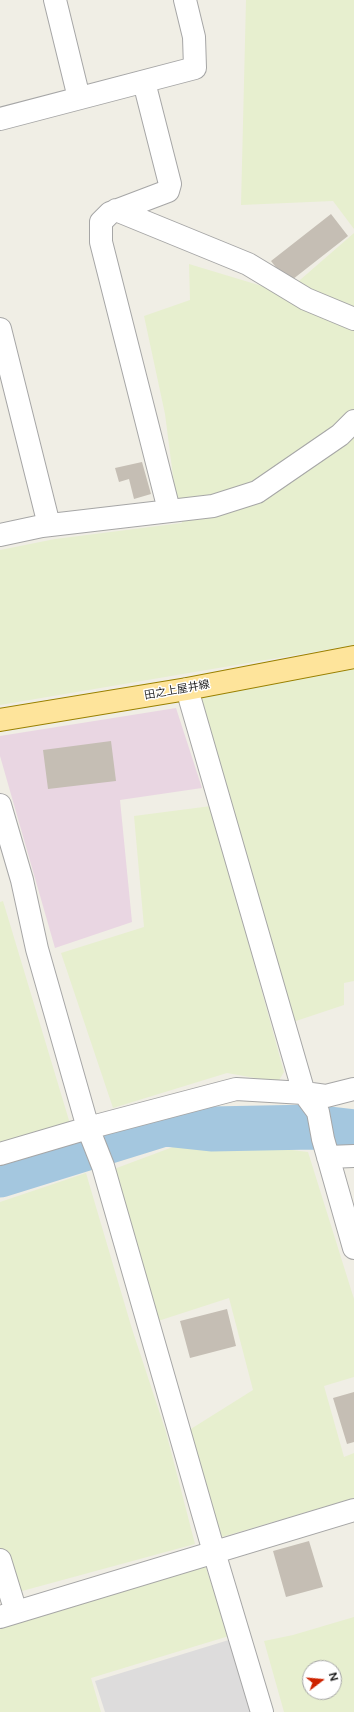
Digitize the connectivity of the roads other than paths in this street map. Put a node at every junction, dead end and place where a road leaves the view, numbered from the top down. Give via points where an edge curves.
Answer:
1 (55, 0) edge
2 (185, 0) edge
3 (144, 82) junction
4 (79, 98) junction
5 (0, 118) edge
6 (116, 210) junction
7 (354, 319) edge
8 (0, 330) edge
9 (354, 421) edge
10 (169, 510) junction
11 (49, 525) junction
12 (0, 535) edge
13 (354, 657) edge
14 (187, 689) junction
15 (0, 720) edge
16 (0, 805) edge
17 (354, 1089) edge
18 (304, 1093) junction
19 (88, 1128) junction
20 (0, 1154) edge
21 (354, 1156) edge
22 (328, 1157) junction
23 (354, 1248) edge
24 (354, 1510) edge
25 (214, 1552) junction
26 (0, 1560) edge
27 (8, 1615) edge
28 (262, 1712) edge

1 - 4 street
2 - 3 street via 194,37 195,68
3 - 4 street
3 - 6 street via 170,184 168,191
4 - 5 street
6 - 7 street via 248,264 306,299
6 - 10 street via 101,222 101,242
8 - 11 street
9 - 10 street via 340,435 257,492 213,506
10 - 11 street
11 - 12 street
13 - 14 main road, 田之上屋井線
14 - 15 main road, 田之上屋井線
14 - 18 street
16 - 19 street via 22,880 37,949
17 - 18 street via 326,1096
18 - 19 street via 236,1090
18 - 22 street via 318,1112
19 - 20 street
19 - 25 street via 103,1166
21 - 22 street
22 - 23 street
24 - 25 street
25 - 27 street
25 - 28 street
26 - 27 street

